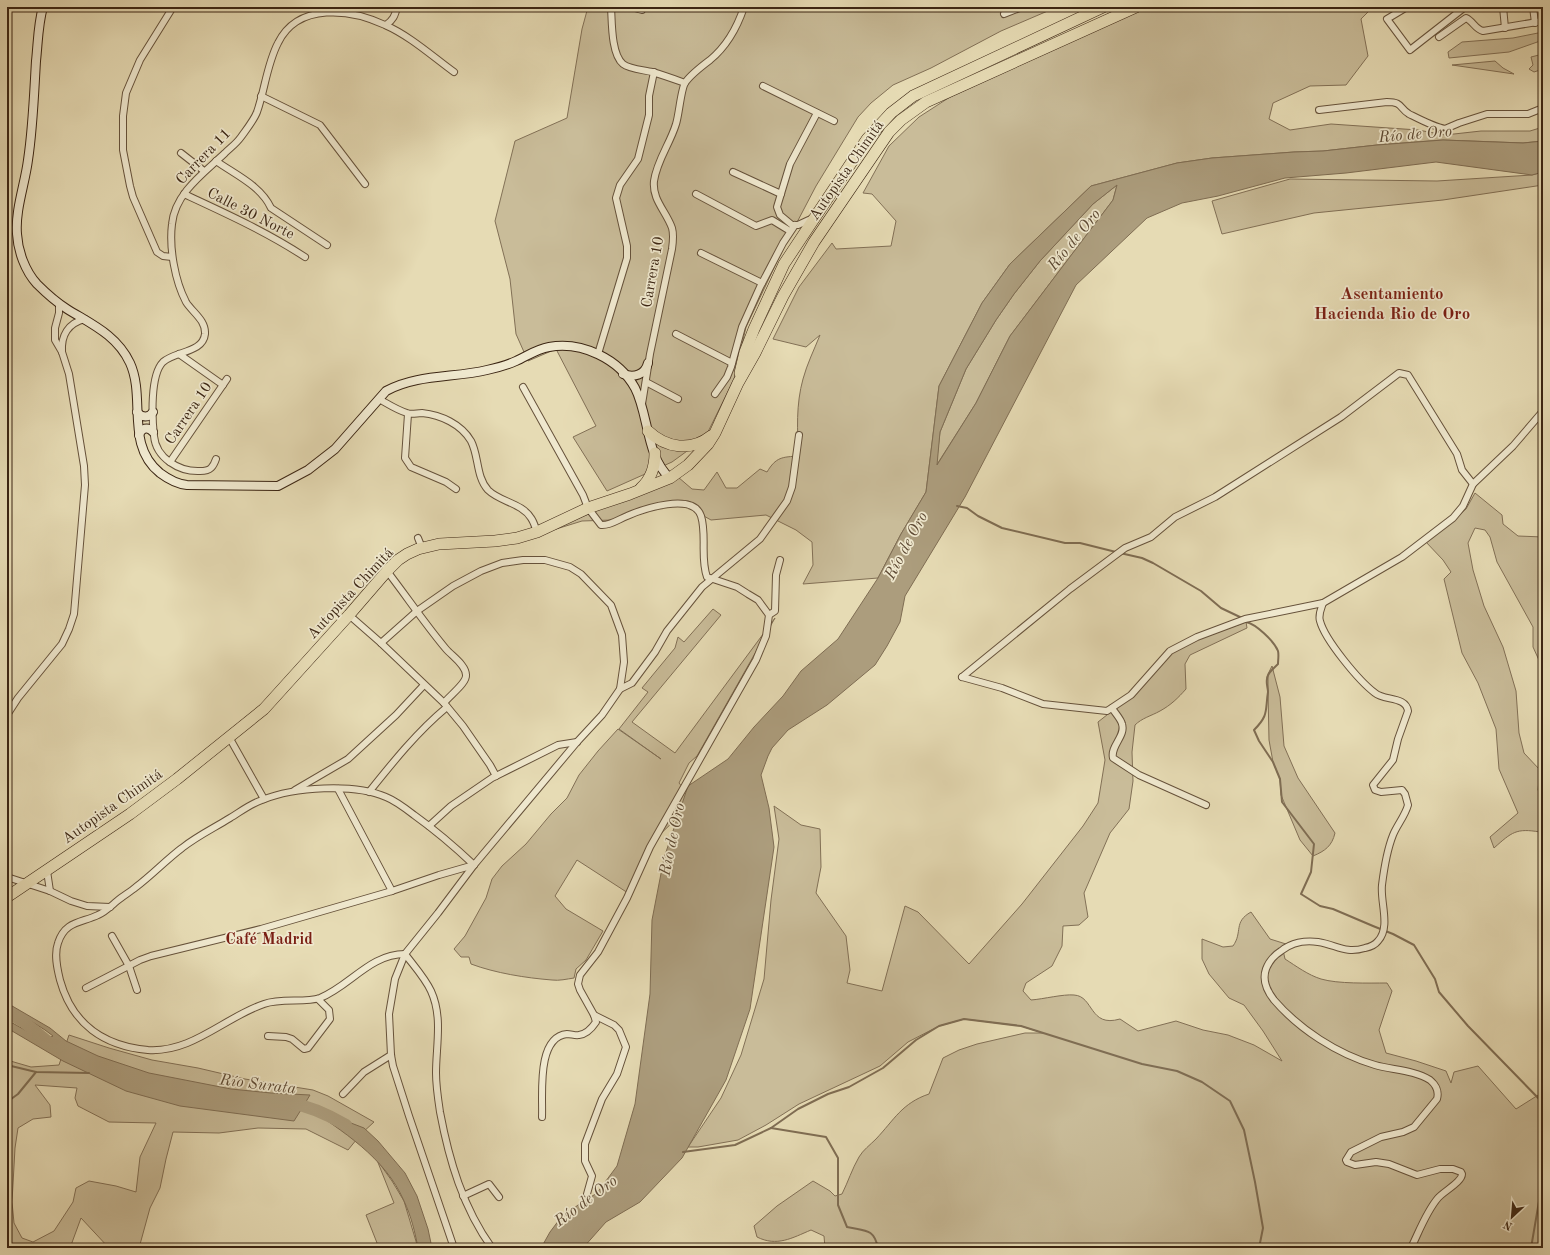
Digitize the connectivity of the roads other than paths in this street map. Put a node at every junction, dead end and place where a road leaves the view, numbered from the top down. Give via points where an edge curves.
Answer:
1 (43, 7) edge
2 (173, 7) edge
3 (397, 7) edge
4 (611, 7) edge
5 (631, 7) edge
6 (744, 7) edge
7 (1022, 7) edge
8 (1103, 7) edge
9 (1136, 7) edge
10 (1407, 7) edge
11 (1465, 7) edge
12 (1503, 7) edge
13 (1533, 7) edge
14 (642, 10) dead end
15 (1004, 14) dead end
16 (1543, 21) edge
17 (1535, 23) junction
18 (386, 25) junction
19 (1505, 28) junction
20 (1439, 37) dead end
21 (454, 72) dead end
22 (654, 72) junction
23 (685, 83) junction
24 (764, 86) dead end
25 (261, 96) junction
26 (1543, 108) edge
27 (1319, 110) dead end
28 (817, 112) junction
29 (834, 121) dead end
30 (181, 153) dead end
31 (216, 162) junction
32 (204, 171) junction
33 (733, 172) dead end
34 (365, 184) dead end
35 (184, 194) junction
36 (696, 194) dead end
37 (781, 194) junction
38 (813, 219) junction
39 (795, 225) junction
40 (790, 231) junction
41 (327, 245) dead end
42 (700, 253) dead end
43 (172, 257) junction
44 (305, 257) dead end
45 (762, 283) junction
46 (58, 303) junction
47 (85, 319) junction
48 (676, 334) dead end
49 (62, 352) junction
50 (180, 354) junction
51 (598, 354) junction
52 (648, 363) junction
53 (732, 363) junction
54 (623, 374) junction
55 (227, 379) dead end
56 (646, 382) junction
57 (738, 383) junction
58 (223, 385) junction
59 (523, 387) dead end
60 (715, 394) dead end
61 (379, 399) junction
62 (678, 399) dead end
63 (642, 404) junction
64 (1543, 411) edge
65 (137, 412) junction
66 (153, 412) junction
67 (408, 414) junction
68 (648, 430) junction
69 (153, 432) junction
70 (715, 433) junction
71 (139, 435) junction
72 (799, 435) dead end
73 (655, 453) junction
74 (216, 458) dead end
75 (170, 462) junction
76 (670, 478) junction
77 (1472, 484) junction
78 (456, 489) dead end
79 (630, 494) junction
80 (588, 508) junction
81 (537, 532) junction
82 (780, 560) dead end
83 (387, 571) junction
84 (712, 580) junction
85 (1323, 603) junction
86 (417, 611) junction
87 (349, 615) junction
88 (769, 615) junction
89 (381, 643) junction
90 (424, 685) junction
91 (620, 689) junction
92 (445, 705) junction
93 (1112, 708) junction
94 (7, 715) edge
95 (229, 737) junction
96 (577, 742) junction
97 (496, 776) junction
98 (338, 789) junction
99 (292, 792) junction
100 (369, 792) junction
101 (264, 799) junction
102 (1206, 805) dead end
103 (429, 826) junction
104 (474, 865) junction
105 (47, 870) junction
106 (7, 877) edge
107 (26, 884) junction
108 (50, 890) junction
109 (392, 891) junction
110 (7, 897) edge
111 (110, 907) junction
112 (112, 936) dead end
113 (405, 954) junction
114 (129, 966) junction
115 (86, 988) dead end
116 (137, 990) dead end
117 (318, 998) junction
118 (594, 1015) junction
119 (268, 1036) dead end
120 (391, 1055) junction
121 (343, 1094) dead end
122 (542, 1117) dead end
123 (587, 1194) dead end
124 (463, 1196) junction
125 (499, 1197) dead end
126 (454, 1248) edge
127 (492, 1248) edge
128 (1411, 1248) edge

1 - 46 street via 28,161 16,232 27,269 36,283
2 - 43 street via 140,60 126,93 122,116 123,150 133,197 157,252 162,256
3 - 18 street via 396,15
4 - 22 street via 612,34 618,58 627,66
5 - 14 street
6 - 23 street via 732,37
7 - 15 street
8 - 38 highway, Autopista Chimitá via 907,100 867,139
9 - 57 highway, Autopista Chimitá via 926,102 888,132 814,242
10 - 11 street via 1387,19 1410,50
12 - 19 street
13 - 17 street
16 - 17 street
17 - 19 street
18 - 21 street
18 - 25 street, Carrera 11 via 340,12 324,12 299,20 286,29 278,43
19 - 20 street via 1483,31 1466,18
22 - 23 street
22 - 51 street via 649,96 649,115 638,159 620,185 616,198 627,246 627,258
23 - 52 street, Carrera 10 via 676,125 660,158 654,182 655,197 670,223 673,235
24 - 28 street
25 - 31 street, Carrera 11 via 256,114 241,137
25 - 34 street via 320,125
26 - 27 street via 1528,114 1487,114 1445,129 1408,113 1400,104 1394,102
28 - 29 street
28 - 37 street via 790,164
30 - 32 street
31 - 32 street, Carrera 11
31 - 41 street via 256,188 271,208
32 - 35 street, Carrera 11
33 - 37 street
35 - 43 street, Carrera 11 via 172,222
35 - 44 street, Calle 30 Norte via 286,244
36 - 40 street via 756,226 772,220
37 - 39 street via 778,212
38 - 39 street
38 - 57 highway, Autopista Chimitá via 784,264 769,295 745,352
39 - 40 street
40 - 45 street
42 - 45 street
43 - 50 street, Carrera 11 via 184,297 202,321 205,331 200,344
45 - 53 street via 742,327
46 - 47 street
46 - 49 street via 59,317 54,336
47 - 49 street via 73,323 65,332 61,342
47 - 65 street via 110,336 126,354 135,376
48 - 53 street
49 - 94 street via 73,394 85,485 74,614 62,644
50 - 58 street
50 - 66 street, Carrera 11 via 164,362 156,373
51 - 54 street via 607,358
51 - 61 street via 581,348 549,347 486,370 417,380 400,385 386,391
52 - 54 street via 646,370 638,375
52 - 56 street, Carrera 10
53 - 60 street via 727,377
54 - 63 street via 634,387
55 - 58 street, Carrera 10
56 - 62 street
56 - 63 street, Carrera 10
57 - 70 highway, Autopista Chimitá
58 - 75 street, Carrera 10
59 - 80 street
61 - 67 street
61 - 71 street via 335,449 308,470 278,486 194,485 176,482 158,471 148,460
63 - 68 street
64 - 77 street via 1513,446
65 - 66 street via 146,417
65 - 71 street
66 - 69 street, Carrera 11
67 - 78 street via 405,458 407,462 411,467
67 - 81 street via 422,413 444,418 457,426 475,450 485,487 498,498 527,513
68 - 70 highway via 663,442 680,446 699,443
68 - 73 street
69 - 71 street via 146,428 141,430
69 - 75 street, Carrera 11 via 159,452
70 - 76 highway, Autopista Chimitá via 698,456
72 - 84 street via 792,487 787,501 760,539
73 - 76 street via 661,468
73 - 79 highway via 650,476 640,489
74 - 75 street, Carrera 11 via 212,468 207,470 185,470
76 - 79 highway, Autopista Chimitá
77 - 85 street via 1463,506 1440,529 1402,557
77 - 93 street via 1462,470 1457,454 1408,376 1399,373 1341,417 1215,497 1175,516 1151,537 1125,548 962,677 1002,688 1043,704 1107,711
79 - 80 highway, Autopista Chimitá
80 - 81 highway, Autopista Chimitá
80 - 84 street via 601,524 606,525 652,507 680,503 695,507 700,514 703,532 705,571 707,577
81 - 83 highway, Autopista Chimitá via 495,541 420,543
82 - 88 street via 776,576 775,611
83 - 86 street
83 - 87 highway, Autopista Chimitá
84 - 88 street via 730,584 758,600
84 - 91 street via 702,587 667,631 632,683
85 - 93 street via 1245,619 1197,637 1170,651 1131,695
85 - 128 street via 1320,622 1341,656 1376,694 1400,701 1408,707 1393,760 1373,785 1374,790 1381,792 1402,790 1408,805 1393,835 1387,860 1382,886 1384,931 1378,941 1366,948 1349,951 1313,942 1287,946 1269,961 1264,976 1265,985 1283,1010 1328,1044 1375,1065 1424,1077 1435,1085 1437,1099 1414,1127 1381,1136 1351,1152 1346,1160 1351,1165 1376,1162 1389,1164 1416,1175 1440,1169 1461,1172 1461,1179 1437,1198
86 - 89 street
86 - 91 street via 453,586 502,563 545,560 570,567 581,574 611,605 622,635 624,662
86 - 92 street via 462,665 466,675 465,681
87 - 89 street
87 - 95 highway, Autopista Chimitá via 264,709
88 - 118 street via 766,636 756,660 650,847 627,898 598,952 580,975 580,990
89 - 90 street
90 - 92 street
90 - 99 street via 348,759
91 - 96 street via 602,715
92 - 97 street via 463,726
92 - 100 street
93 - 102 street via 1123,729 1112,752 1113,758 1139,775
95 - 101 street
95 - 105 highway, Autopista Chimitá via 130,814
96 - 97 street via 558,745
96 - 104 street
97 - 103 street via 451,806
98 - 99 street
98 - 100 street
98 - 109 street
99 - 101 street
100 - 103 street via 388,798
101 - 111 street via 247,806 182,847
103 - 104 street
104 - 109 street
104 - 113 street
105 - 107 highway, Autopista Chimitá
105 - 108 street
106 - 107 street
107 - 108 street
107 - 110 highway, Autopista Chimitá
108 - 111 street via 87,906
109 - 114 street via 261,929 152,956
111 - 117 street via 99,914 80,920 64,931 58,944 57,959 62,986 68,1001 86,1026 110,1042 148,1050 178,1046 266,1003
112 - 114 street
113 - 117 street via 380,959
113 - 120 street via 395,979 389,1014
113 - 124 street via 431,991 439,1020 436,1074 438,1097 446,1142
114 - 115 street
114 - 116 street
117 - 119 street via 329,1010 330,1020 308,1048 304,1049 286,1037
118 - 122 street via 596,1022 592,1029 580,1035 566,1034 557,1038 548,1049 543,1071
118 - 123 street via 614,1025 626,1047 617,1074 602,1099 584,1144 585,1160 592,1176
120 - 121 street via 364,1072
120 - 126 street via 406,1109
124 - 125 street via 489,1184
124 - 127 street via 481,1233

